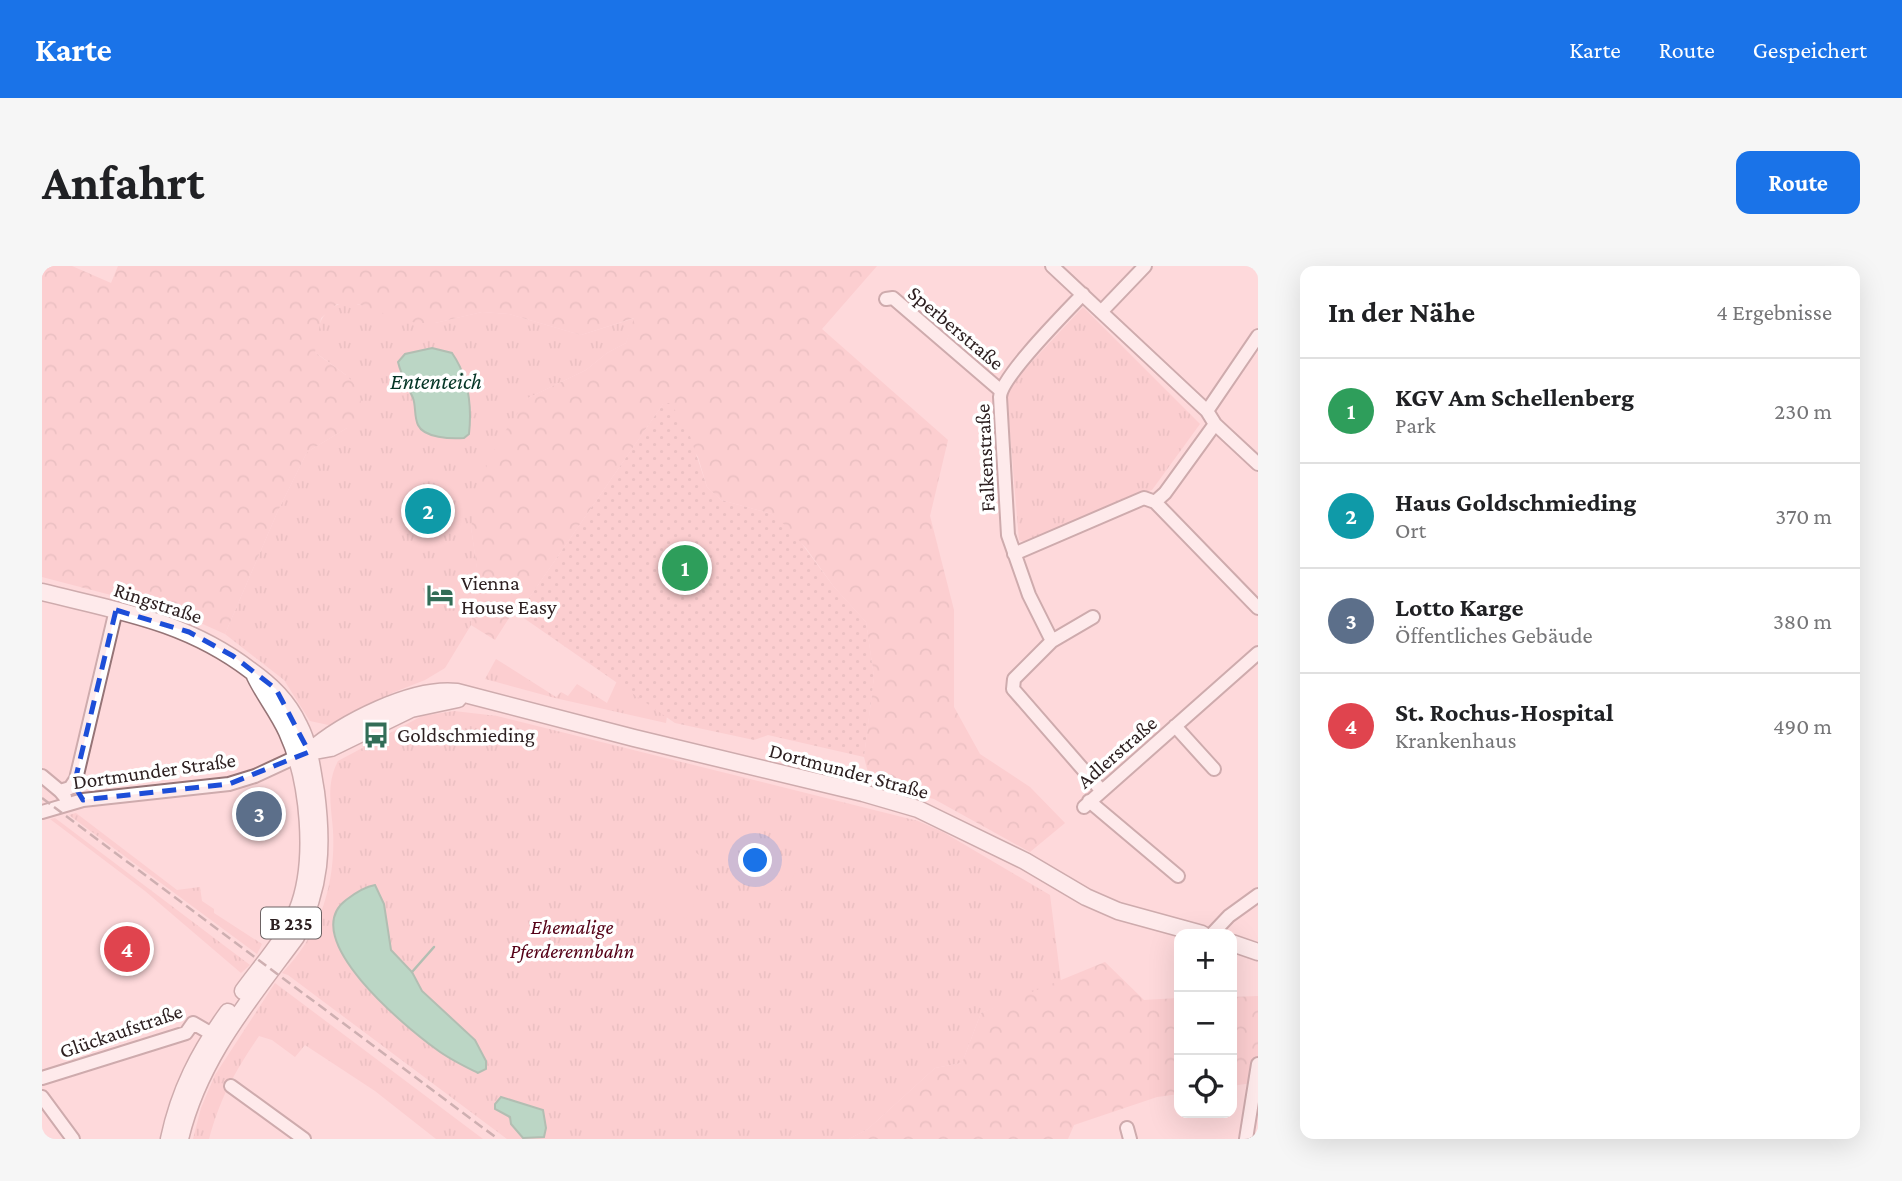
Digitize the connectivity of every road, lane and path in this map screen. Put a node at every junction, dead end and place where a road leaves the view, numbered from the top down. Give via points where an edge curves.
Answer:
1 (1052, 266) edge
2 (1145, 266) edge
3 (1083, 294) junction
4 (886, 299) dead end
5 (1101, 312) junction
6 (1258, 336) edge
7 (1000, 390) junction
8 (1207, 411) junction
9 (1215, 424) junction
10 (1258, 464) edge
11 (1155, 502) junction
12 (1014, 554) junction
13 (42, 592) edge
14 (1258, 608) edge
15 (116, 610) junction
16 (1093, 617) dead end
17 (1052, 641) junction
18 (1258, 653) edge
19 (1175, 726) junction
20 (302, 755) junction
21 (1214, 769) dead end
22 (42, 776) edge
23 (75, 782) junction
24 (1101, 790) junction
25 (60, 791) junction
26 (83, 800) junction
27 (67, 804) junction
28 (42, 811) edge
29 (1178, 876) dead end
30 (1258, 895) edge
31 (1184, 929) edge
32 (1217, 929) edge
33 (1237, 945) edge
34 (1258, 952) edge
35 (212, 1034) junction
36 (1258, 1064) edge
37 (42, 1078) edge
38 (231, 1086) dead end
39 (42, 1097) edge
40 (1254, 1121) edge
41 (73, 1139) edge
42 (169, 1139) edge
43 (180, 1139) edge
44 (304, 1139) edge
45 (1246, 1139) edge

1 - 3 street
2 - 5 street
3 - 5 street
3 - 7 street, Falkenstraße
4 - 7 street, Sperberstraße via 893,298
5 - 8 street
6 - 8 street
7 - 12 street, Falkenstraße via 1005,502
8 - 9 street
9 - 10 street
9 - 11 street
11 - 12 street via 1144,498
11 - 14 street
12 - 17 street, Falkenstraße via 1028,595
13 - 15 main road, Ringstraße / B 235
15 - 20 main road, Ringstraße / B 235 via 189,632 253,671 289,707 299,725
15 - 23 street
16 - 17 street
17 - 24 street via 1013,679 1013,689
18 - 19 street, Adlerstraße
19 - 21 street, Adlerstraße
19 - 24 street, Adlerstraße
20 - 26 street, Dortmunder Straße via 229,784
20 - 31 main road, Dortmunder Straße via 326,737 407,697 457,692 918,809 1025,861 1086,897
20 - 35 main road, B 235 via 309,856 297,912
20 - 43 main road, B 235 via 321,840 316,886 296,937 212,1055
22 - 25 street
23 - 25 street
23 - 26 street
24 - 29 street, Adlerstraße via 1086,804
25 - 27 street
26 - 27 street, Dortmunder Straße
27 - 28 street, Dortmunder Straße
30 - 32 street
33 - 34 main road
35 - 37 street, Glückaufstraße via 193,1023 186,1033
35 - 42 main road, B 235 via 181,1094
36 - 40 street
38 - 44 street
39 - 41 street
40 - 45 street

